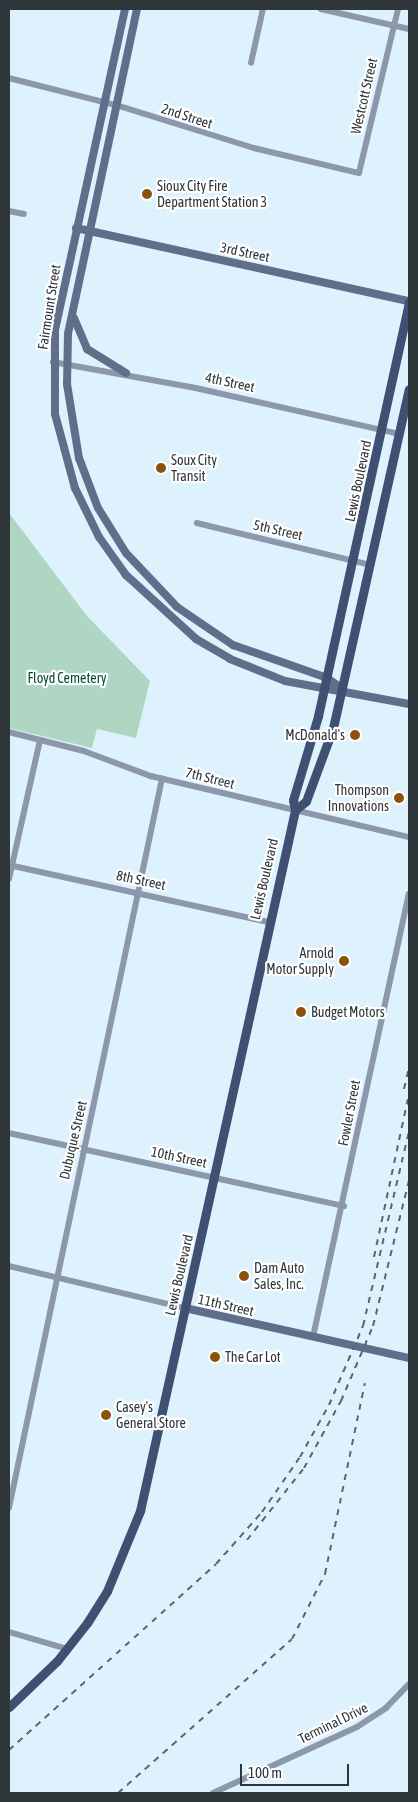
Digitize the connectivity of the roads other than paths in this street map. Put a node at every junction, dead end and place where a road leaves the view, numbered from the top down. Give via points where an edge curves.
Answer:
1 (125, 9) edge
2 (137, 9) edge
3 (263, 9) edge
4 (321, 9) edge
5 (398, 9) edge
6 (394, 25) junction
7 (409, 29) edge
8 (251, 63) dead end
9 (9, 78) edge
10 (105, 102) junction
11 (116, 105) junction
12 (359, 173) joint
13 (9, 211) edge
14 (24, 214) dead end
15 (76, 228) junction
16 (90, 231) junction
17 (409, 302) edge
18 (72, 311) junction
19 (53, 362) junction
20 (66, 362) junction
21 (126, 373) junction
22 (409, 389) edge
23 (383, 430) junction
24 (400, 434) junction
25 (197, 523) dead end
26 (354, 561) junction
27 (371, 565) junction
28 (327, 678) junction
29 (343, 689) junction
30 (324, 690) junction
31 (409, 704) edge
32 (9, 732) edge
33 (40, 740) junction
34 (162, 779) junction
35 (295, 810) junction
36 (409, 837) edge
37 (10, 866) edge
38 (9, 879) edge
39 (140, 892) junction
40 (409, 894) edge
41 (268, 922) junction
42 (9, 1133) edge
43 (82, 1149) junction
44 (215, 1178) junction
45 (344, 1206) junction
46 (9, 1266) edge
47 (55, 1278) junction
48 (186, 1308) junction
49 (313, 1337) junction
50 (409, 1358) edge
51 (9, 1508) edge
52 (9, 1632) edge
53 (68, 1649) junction
54 (409, 1684) edge
55 (9, 1707) edge
56 (213, 1793) edge

1 - 10 main road, Fairmount Street
2 - 11 main road, Fairmount Street
3 - 8 street
4 - 6 street
5 - 6 street, Westcott Street
6 - 7 street
6 - 12 street, Westcott Street
9 - 10 street, 2nd Street
10 - 11 street, 2nd Street
10 - 15 main road, Fairmount Street
11 - 12 street, 2nd Street via 200,134
11 - 16 main road, Fairmount Street
13 - 14 street
15 - 16 main road, 3rd Street
15 - 19 main road, Fairmount Street
16 - 17 main road, 3rd Street
16 - 18 main road, Fairmount Street
17 - 23 main road, Lewis Boulevard
18 - 20 main road, Fairmount Street
18 - 21 main road via 87,349
19 - 20 street, 4th Street
19 - 30 main road, Fairmount Street via 55,414 68,468 95,530 126,575 182,629 230,659
20 - 21 street, 4th Street
20 - 28 main road, Fairmount Street via 69,412 86,482 110,528 141,572 177,607 232,645
21 - 23 street, 4th Street
22 - 24 main road, Lewis Boulevard
23 - 24 street, 4th Street
23 - 26 main road, Lewis Boulevard
24 - 27 main road, Lewis Boulevard
25 - 26 street, 5th Street
26 - 27 street, 5th Street
26 - 28 main road, Lewis Boulevard
27 - 29 main road, Lewis Boulevard
28 - 29 main road, Fairmount Street
28 - 30 main road, Lewis Boulevard
29 - 30 main road
29 - 31 main road
29 - 35 main road, Lewis Boulevard via 323,760 306,801
30 - 35 main road, Lewis Boulevard via 293,800
32 - 33 street, 7th Street
33 - 34 street, 7th Street
33 - 37 street
34 - 35 street, 7th Street
34 - 39 street, Dubuque Street
35 - 36 street, 7th Street
35 - 41 main road, Lewis Boulevard
37 - 38 street
37 - 39 street, 8th Street
39 - 41 street, 8th Street
39 - 43 street, Dubuque Street
40 - 45 street, Fowler Street
41 - 44 main road, Lewis Boulevard
42 - 43 street, 10th Street
43 - 44 street, 10th Street
43 - 47 street, Dubuque Street
44 - 45 street, 10th Street
44 - 48 main road, Lewis Boulevard
45 - 49 street, Fowler Street
46 - 47 street, 11th Street
47 - 48 street, 11th Street
47 - 51 street, Dubuque Street
48 - 49 main road, 11th Street
48 - 53 main road, Lewis Boulevard via 131,1539 107,1592
49 - 50 main road, 11th Street
52 - 53 street
53 - 55 main road, Lewis Boulevard
54 - 56 street, Terminal Drive via 382,1712

